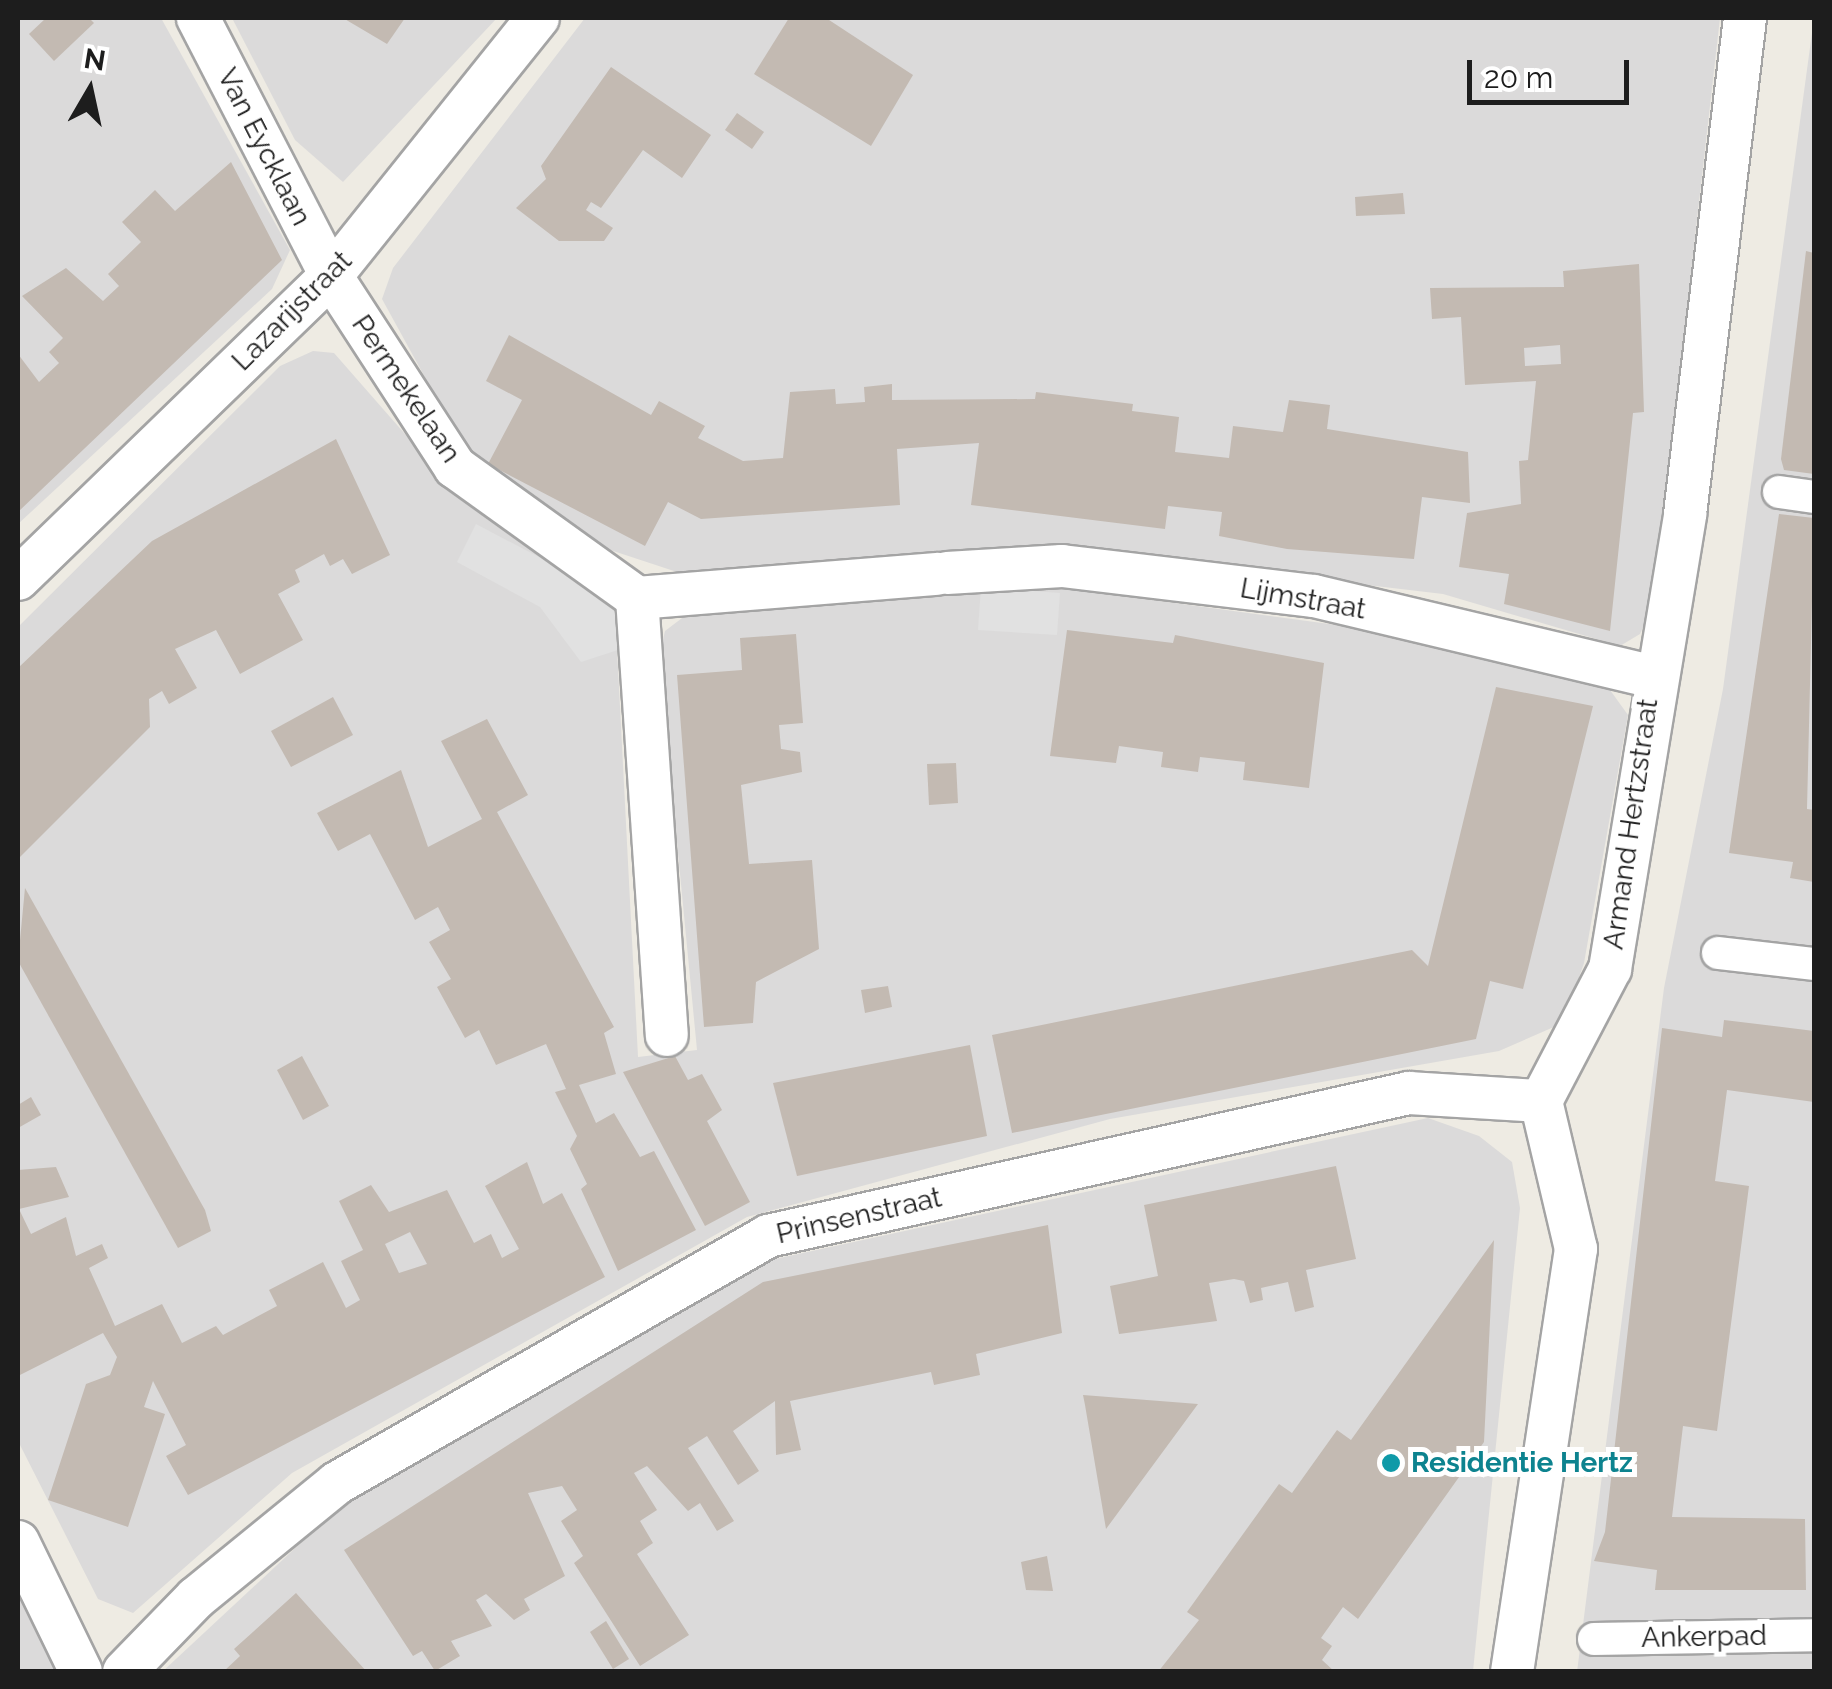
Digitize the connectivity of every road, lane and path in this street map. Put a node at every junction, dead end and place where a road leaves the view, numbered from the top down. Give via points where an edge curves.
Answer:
1 (198, 18) edge
2 (538, 18) edge
3 (1746, 18) edge
4 (331, 276) junction
5 (1778, 492) dead end
6 (1814, 497) edge
7 (18, 579) edge
8 (638, 598) junction
9 (1653, 677) junction
10 (1718, 953) dead end
11 (1814, 964) edge
12 (667, 1035) dead end
13 (1541, 1101) junction
14 (18, 1542) edge
15 (1814, 1636) edge
16 (1594, 1639) dead end
17 (80, 1672) edge
18 (124, 1672) edge
19 (1512, 1672) edge

1 - 4 street, Van Eycklaan
2 - 4 street, Lazarijstraat
3 - 9 street, Armand Hertzstraat via 1685,514
4 - 7 street, Lazarijstraat
4 - 8 street, Permekelaan via 455,467
5 - 6 street
8 - 9 street, Lijmstraat via 1062,566 1314,596
8 - 12 street
9 - 13 street, Armand Hertzstraat via 1610,969
10 - 11 street
13 - 18 street, Prinsenstraat via 1409,1093 768,1236 337,1484 196,1598
13 - 19 street via 1576,1249
14 - 17 street
15 - 16 street, Ankerpad

